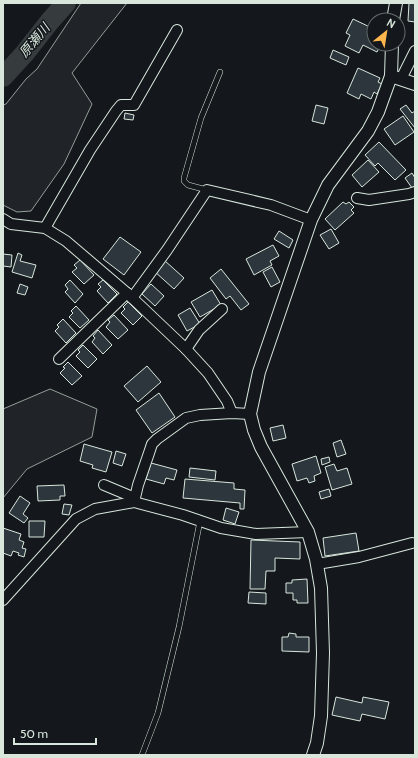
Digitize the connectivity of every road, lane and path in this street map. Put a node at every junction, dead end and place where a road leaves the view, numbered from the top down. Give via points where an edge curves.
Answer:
1 (177, 30) dead end
2 (415, 51) edge
3 (393, 52) edge
4 (220, 72) dead end
5 (396, 77) junction
6 (415, 84) edge
7 (207, 190) junction
8 (415, 192) edge
9 (357, 198) dead end
10 (310, 220) junction
11 (4, 221) edge
12 (45, 228) junction
13 (130, 296) junction
14 (222, 308) dead end
15 (186, 349) junction
16 (59, 359) dead end
17 (232, 413) junction
18 (250, 414) junction
19 (104, 485) dead end
20 (134, 500) junction
21 (200, 521) junction
22 (308, 532) junction
23 (412, 543) dead end
24 (317, 564) junction
25 (3, 600) edge
26 (142, 755) edge
27 (313, 755) edge

1 - 12 street via 134,105 120,104
2 - 5 street
3 - 5 street
4 - 7 lane via 201,118 184,178 188,185
5 - 6 street
5 - 10 street via 368,131 328,185
7 - 10 street via 271,206
7 - 13 street via 167,250
8 - 9 street via 369,200
10 - 18 street via 259,372
11 - 12 street
12 - 13 street via 66,241
13 - 15 street
13 - 16 street
14 - 15 street via 199,330
15 - 17 street via 208,373
17 - 18 street
17 - 20 street via 186,418 157,439 152,444
18 - 22 street via 261,447
19 - 20 street
20 - 21 street
20 - 25 street via 95,509 76,519
21 - 22 street via 221,528 256,534
21 - 26 lane via 179,627 158,713
22 - 24 street
23 - 24 street via 359,557
24 - 27 street via 321,588 323,653 321,716

